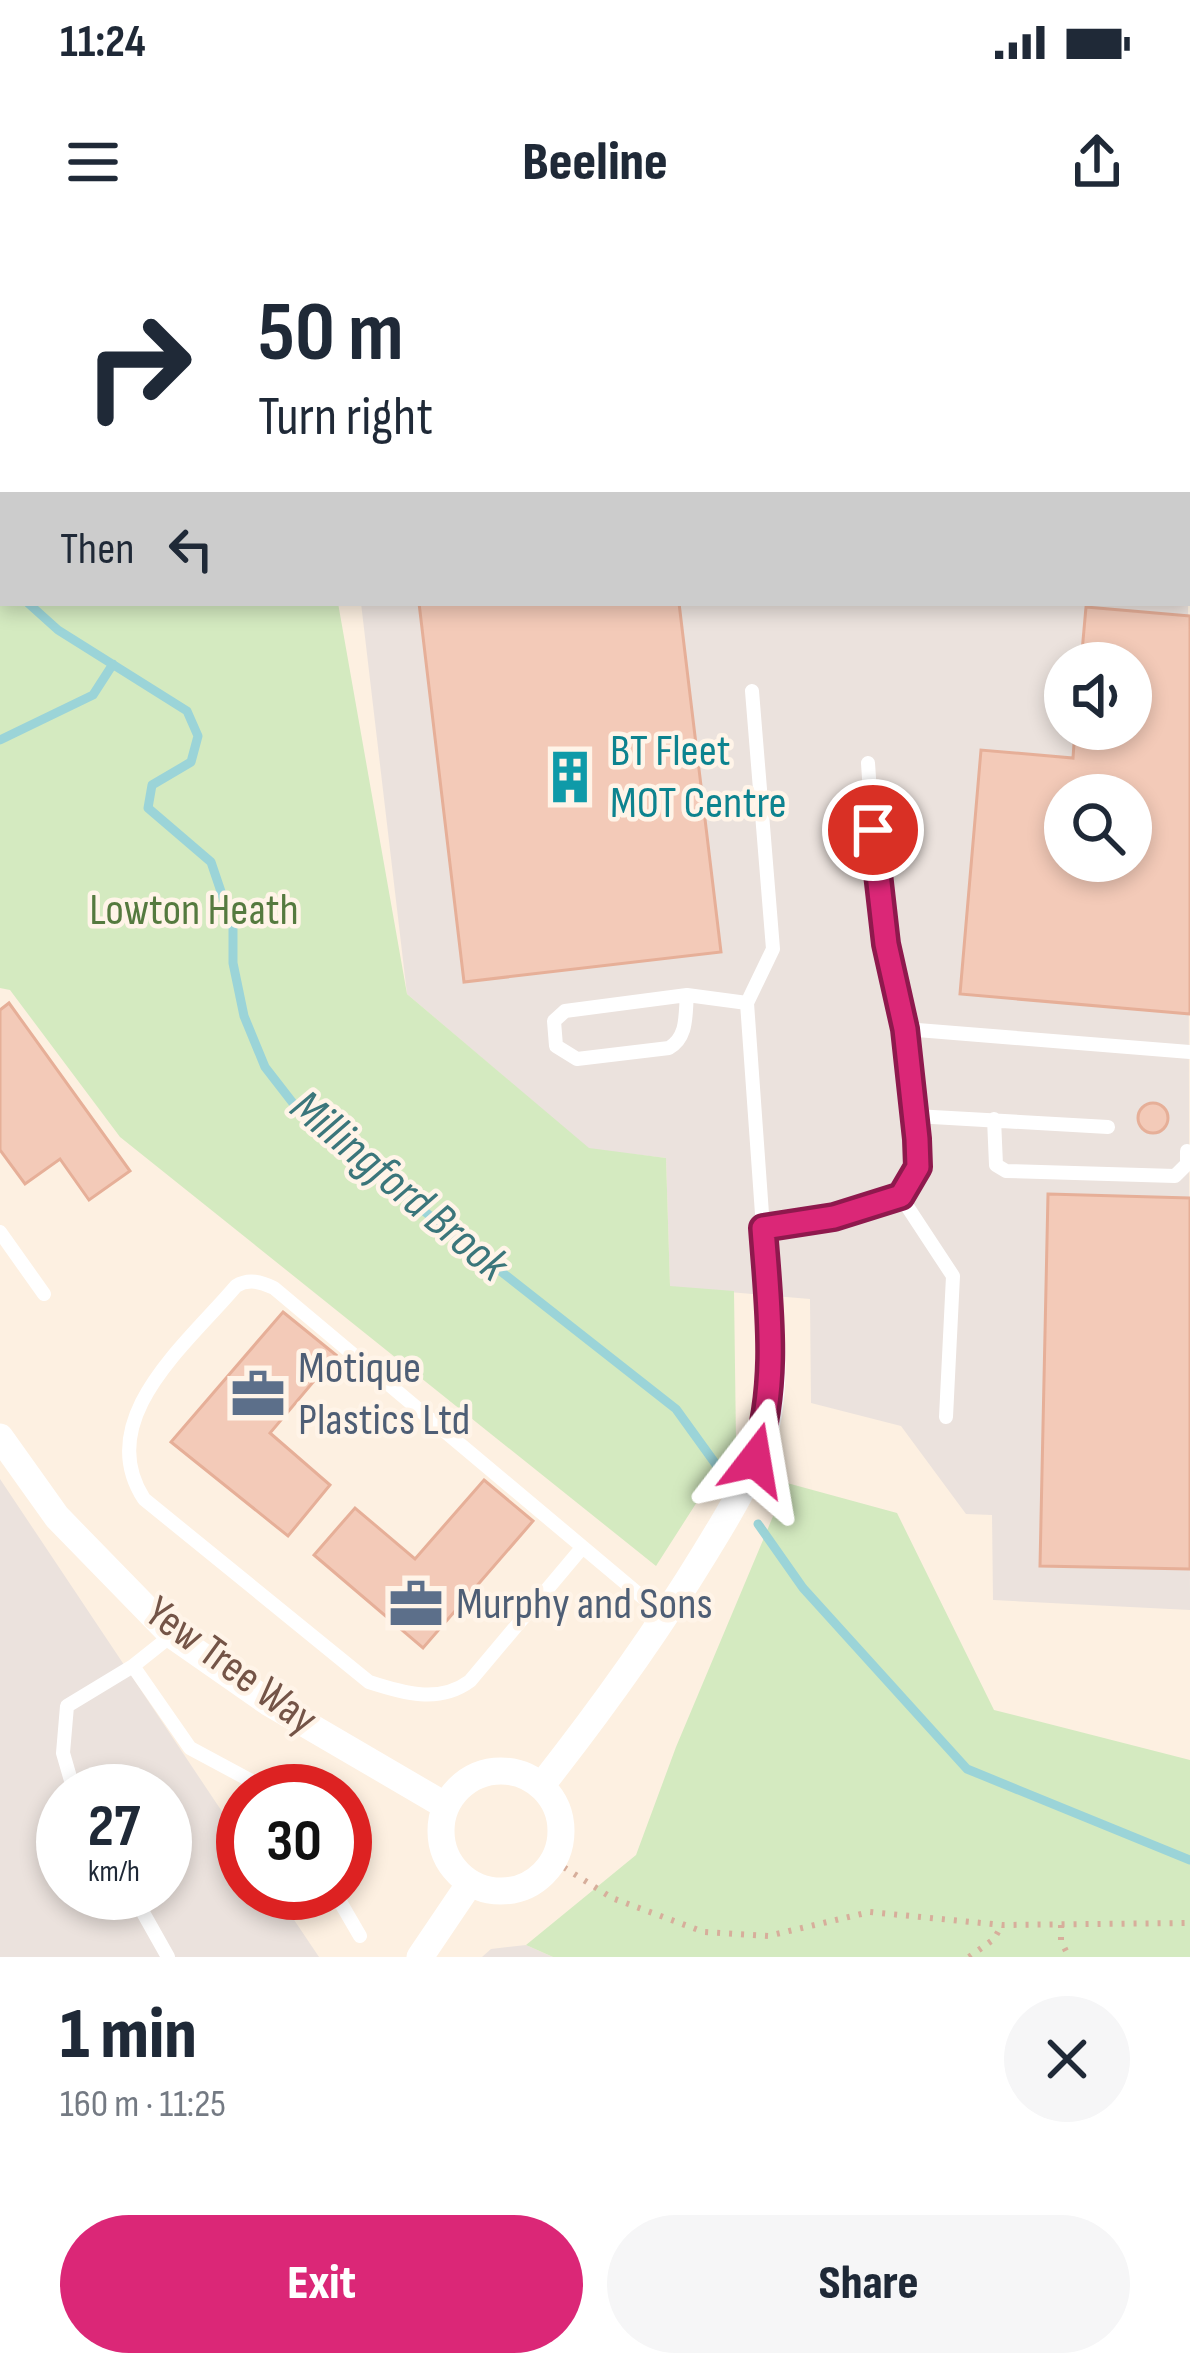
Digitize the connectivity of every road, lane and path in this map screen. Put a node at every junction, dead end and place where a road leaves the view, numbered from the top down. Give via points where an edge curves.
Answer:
1 (752, 692) dead end
2 (868, 763) dead end
3 (687, 995) junction
4 (747, 1004) junction
5 (905, 1029) junction
6 (1190, 1052) edge
7 (915, 1116) junction
8 (994, 1119) junction
9 (1108, 1127) dead end
10 (1186, 1151) dead end
11 (901, 1196) junction
12 (763, 1228) junction
13 (0, 1232) edge
14 (44, 1294) dead end
15 (946, 1417) dead end
16 (0, 1437) edge
17 (581, 1549) junction
18 (667, 1617) junction
19 (172, 1635) junction
20 (133, 1666) junction
21 (66, 1764) edge
22 (220, 1764) edge
23 (541, 1786) junction
24 (446, 1806) junction
25 (554, 1861) junction
26 (470, 1883) junction
27 (147, 1920) edge
28 (350, 1920) edge
29 (1190, 1922) edge
30 (1002, 1925) junction
31 (1061, 1925) junction
32 (360, 1936) dead end
33 (168, 1957) edge
34 (420, 1957) edge
35 (969, 1957) edge
36 (1070, 1957) edge

1 - 4 lane via 772,949
2 - 5 lane via 878,887
3 - 3 lane via 565,1011 554,1021 556,1046 577,1059 669,1048 683,1033
3 - 4 lane
4 - 12 lane
5 - 6 lane
5 - 7 lane
7 - 8 lane
7 - 11 lane via 918,1167
8 - 9 lane
8 - 10 lane via 993,1156 1006,1171 1175,1176 1187,1164
11 - 12 lane
11 - 15 lane via 952,1276
12 - 18 street via 768,1417 737,1500
13 - 14 lane
16 - 19 street, Yew Tree Way via 57,1517
17 - 17 lane via 470,1681 452,1692 401,1692 369,1682 145,1499 129,1429 139,1401 236,1286 263,1283
17 - 18 lane
18 - 23 street
19 - 20 lane
19 - 24 street, Yew Tree Way via 268,1702
20 - 21 lane via 67,1706
20 - 22 lane via 190,1748
23 - 24 street via 489,1772 471,1778
23 - 25 street via 560,1821
24 - 26 street via 446,1857
25 - 26 street via 507,1891
25 - 30 path via 612,1898 704,1932 768,1936 870,1912
26 - 34 street
27 - 33 lane
28 - 32 lane
29 - 31 path
30 - 31 path
30 - 35 path
31 - 36 path

